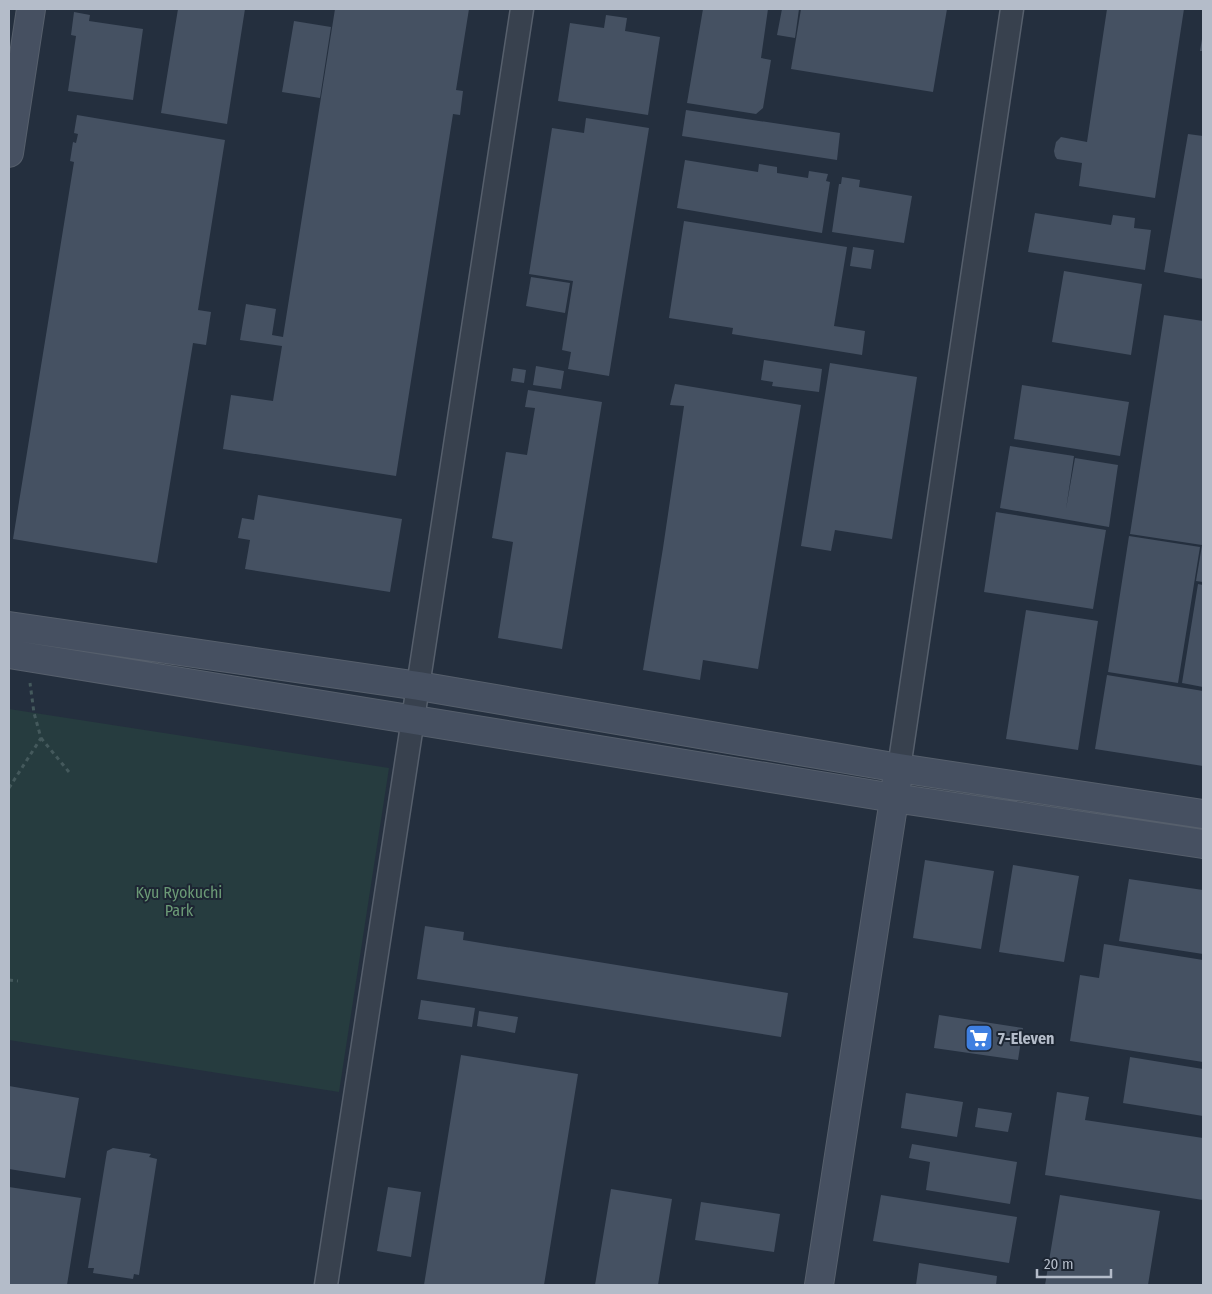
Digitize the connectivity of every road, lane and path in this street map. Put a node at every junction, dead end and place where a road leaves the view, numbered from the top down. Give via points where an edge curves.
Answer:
1 (31, 9) edge
2 (522, 9) edge
3 (1012, 9) edge
4 (9, 153) edge
5 (9, 626) edge
6 (9, 654) edge
7 (29, 681) dead end
8 (419, 686) junction
9 (412, 719) junction
10 (41, 738) junction
11 (899, 768) junction
12 (69, 772) dead end
13 (9, 788) edge
14 (894, 798) junction
15 (1203, 814) edge
16 (1203, 844) edge
17 (9, 980) edge
18 (18, 981) dead end
19 (326, 1285) edge
20 (819, 1285) edge

1 - 4 street
2 - 8 street
3 - 11 street
5 - 8 street
6 - 9 street
7 - 10 path
8 - 9 street
8 - 11 street
9 - 14 street
9 - 19 street
10 - 12 path
10 - 13 path
11 - 14 street
11 - 15 street
14 - 16 street
14 - 20 street
17 - 18 path

